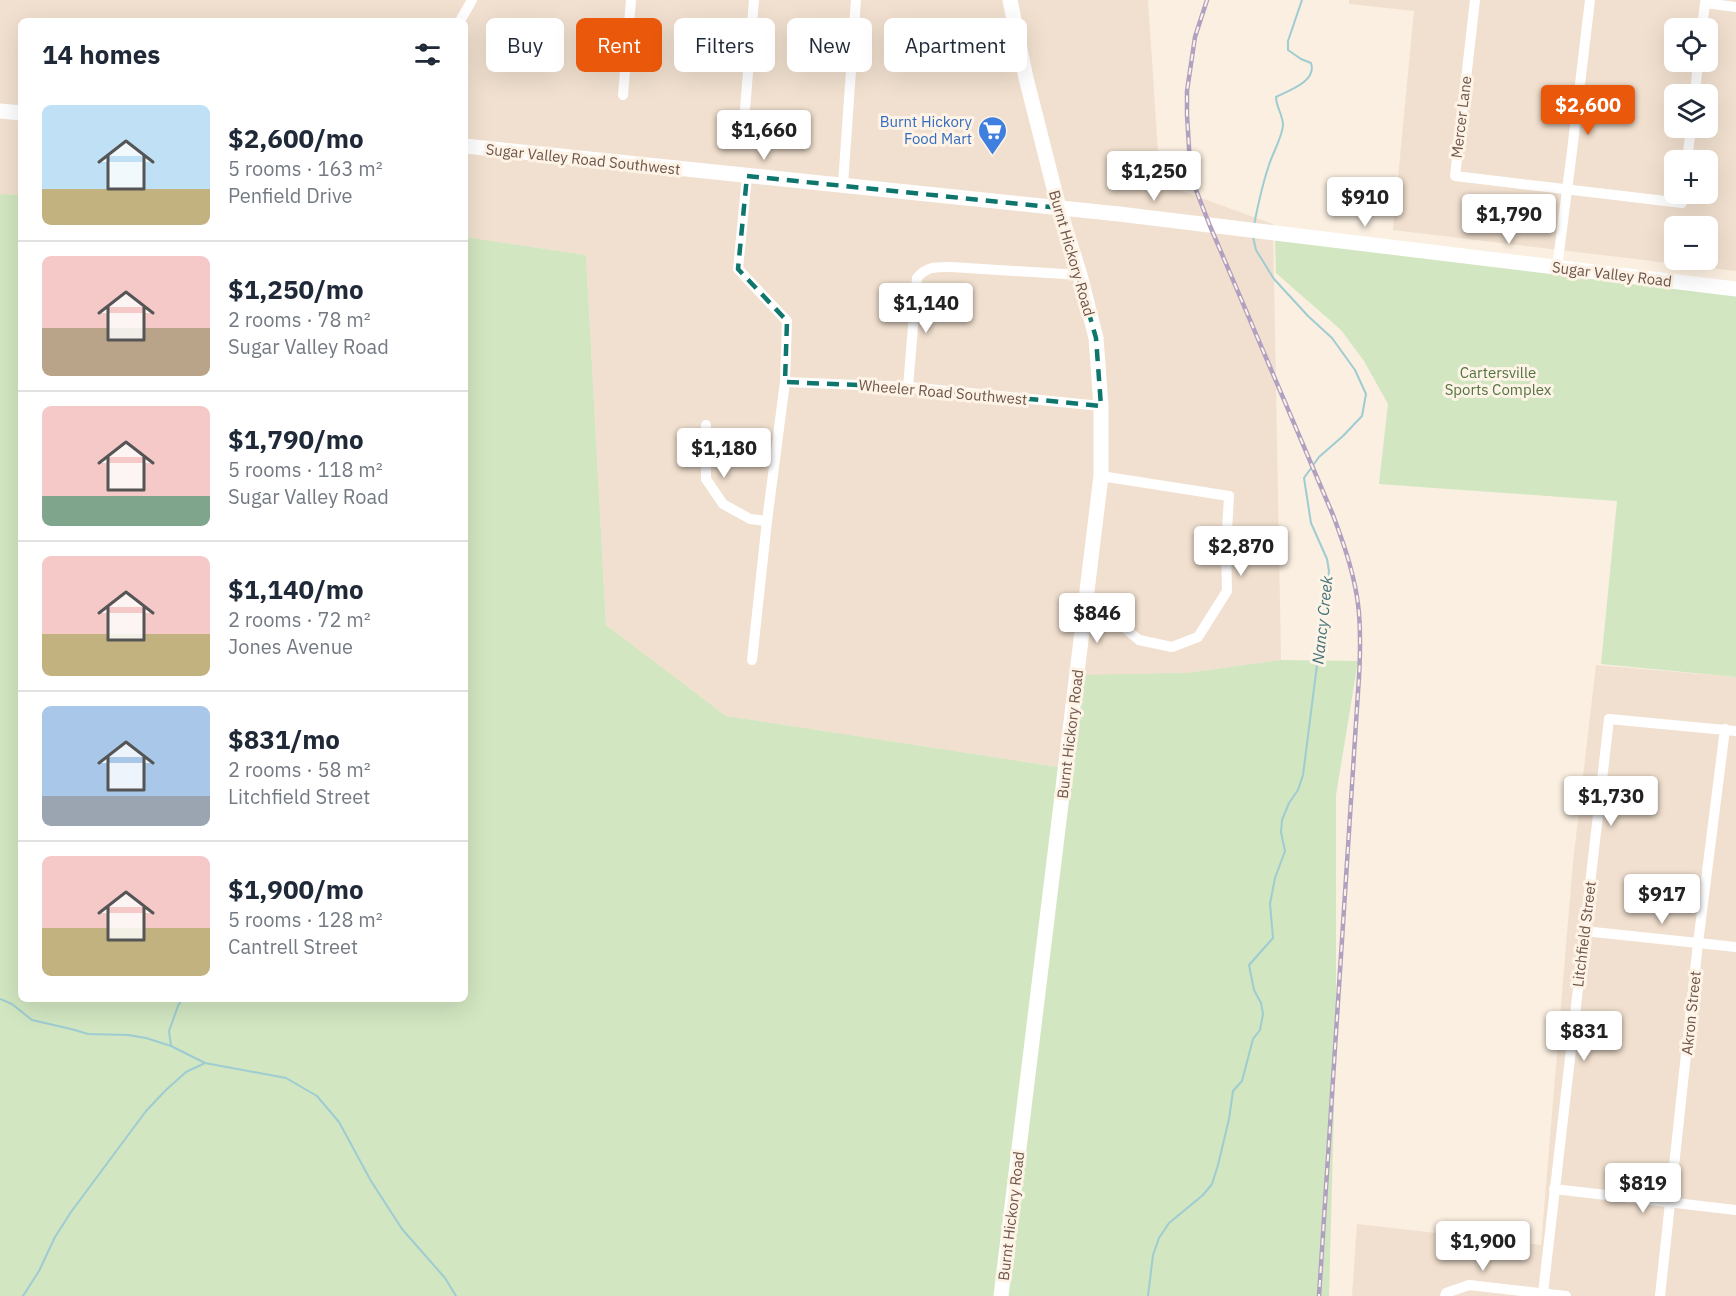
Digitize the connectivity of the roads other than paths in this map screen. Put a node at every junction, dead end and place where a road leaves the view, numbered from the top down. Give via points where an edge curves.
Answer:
1 (472, 0) edge
2 (631, 0) edge
3 (754, 0) edge
4 (856, 0) edge
5 (1010, 0) edge
6 (1475, 0) edge
7 (1590, 0) edge
8 (1736, 7) edge
9 (462, 18) edge
10 (1703, 18) edge
11 (623, 95) dead end
12 (746, 109) dead end
13 (0, 111) edge
14 (18, 112) edge
15 (468, 146) edge
16 (747, 176) junction
17 (843, 184) junction
18 (1567, 189) junction
19 (1664, 201) edge
20 (1059, 208) junction
21 (1557, 268) junction
22 (1080, 275) junction
23 (1736, 289) edge
24 (785, 382) junction
25 (908, 387) junction
26 (1101, 406) junction
27 (706, 425) dead end
28 (1101, 476) junction
29 (767, 521) junction
30 (1087, 596) junction
31 (752, 660) dead end
32 (1730, 730) edge
33 (1584, 931) junction
34 (1698, 943) junction
35 (1736, 947) edge
36 (1554, 1190) junction
37 (1671, 1202) junction
38 (1736, 1209) edge
39 (1543, 1293) junction
40 (1001, 1296) edge
41 (1445, 1296) edge
42 (1566, 1296) edge
43 (1660, 1296) edge

1 - 9 street
2 - 11 street
3 - 12 street
4 - 17 street
5 - 20 main road, Burnt Hickory Road
6 - 18 street, Mercer Lane via 1455,176
7 - 18 street
8 - 10 street via 1705,3
13 - 14 main road
15 - 16 main road, Sugar Valley Road Southwest
16 - 17 main road, Sugar Valley Road Southwest
16 - 24 street via 738,269 787,321
17 - 20 main road, Sugar Valley Road Southwest
18 - 19 street, Mercer Lane
18 - 21 street
20 - 21 main road, Sugar Valley Road
20 - 22 main road, Burnt Hickory Road
21 - 23 main road, Sugar Valley Road
22 - 25 street via 926,269 917,278
22 - 26 main road, Burnt Hickory Road via 1096,338
24 - 25 street, Wheeler Road Southwest
24 - 29 street
25 - 26 street, Wheeler Road Southwest
26 - 28 main road, Burnt Hickory Road
27 - 29 street via 706,479 723,504 750,519
28 - 30 main road, Burnt Hickory Road
28 - 30 street via 1229,496 1227,591 1198,638 1172,647 1139,640
29 - 31 street
30 - 40 main road, Burnt Hickory Road
32 - 33 street, Litchfield Street via 1610,719
32 - 34 street, Akron Street
33 - 34 street
33 - 36 street, Litchfield Street
34 - 35 street
34 - 37 street, Akron Street
36 - 37 street
36 - 39 street, Litchfield Street
37 - 38 street
37 - 43 street, Akron Street
39 - 41 street via 1469,1285
39 - 42 street

